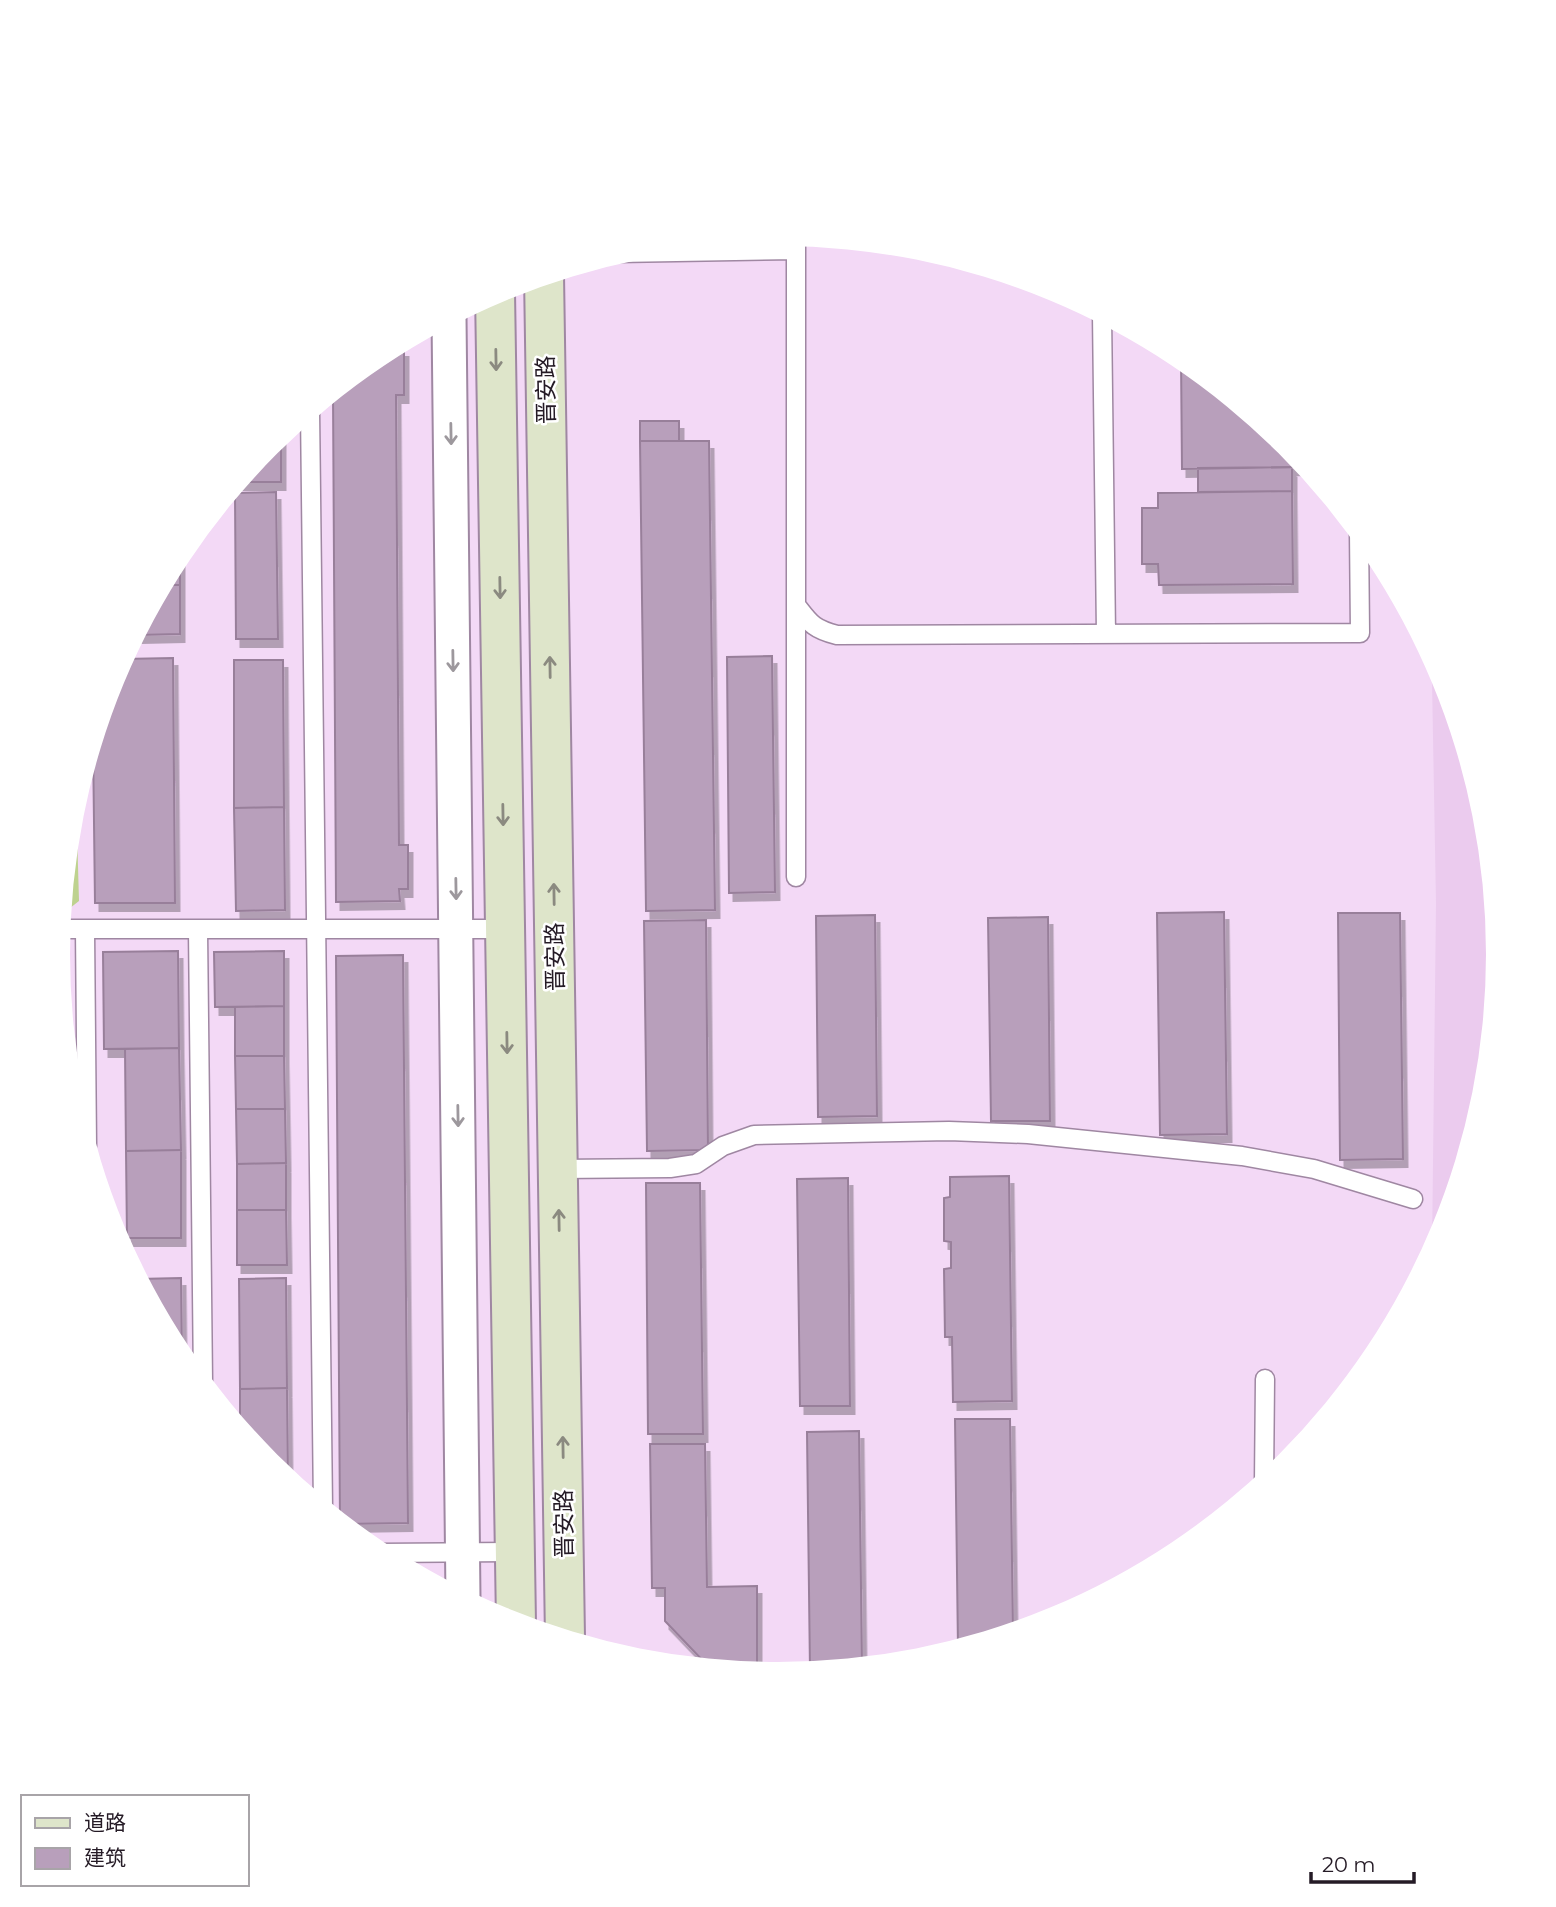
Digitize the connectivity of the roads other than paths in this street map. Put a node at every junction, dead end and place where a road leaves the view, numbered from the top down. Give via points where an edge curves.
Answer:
1 (796, 246) edge
2 (544, 285) edge
3 (489, 307) edge
4 (1102, 325) edge
5 (449, 327) edge
6 (310, 422) edge
7 (1359, 549) edge
8 (796, 605) junction
9 (1106, 634) junction
10 (796, 877) dead end
11 (71, 929) edge
12 (456, 929) junction
13 (505, 929) junction
14 (85, 930) junction
15 (198, 930) junction
16 (316, 930) junction
17 (87, 1108) edge
18 (558, 1170) junction
19 (1413, 1199) dead end
20 (203, 1366) edge
21 (1265, 1379) dead end
22 (1264, 1468) edge
23 (323, 1496) edge
24 (515, 1552) junction
25 (402, 1553) edge
26 (463, 1553) junction
27 (463, 1587) edge
28 (516, 1611) edge
29 (565, 1628) edge

1 - 8 lane
18 -> 2 main road, 晋安路
3 -> 13 main road
4 - 9 lane
5 -> 12 street
6 - 16 lane
7 - 9 lane via 1360,632
8 - 9 lane via 821,631 837,635
8 - 10 lane
11 - 14 lane
12 - 13 lane
12 - 16 lane
12 -> 26 street
13 -> 24 main road
14 - 15 lane
14 - 17 lane
15 - 16 lane
15 - 20 lane
16 - 23 lane
18 - 19 lane via 696,1164 723,1146 754,1135 1028,1134 1242,1156 1314,1170
29 -> 18 main road, 晋安路
21 - 22 lane
24 - 26 lane
24 - 28 main road
25 - 26 lane
26 - 27 street

